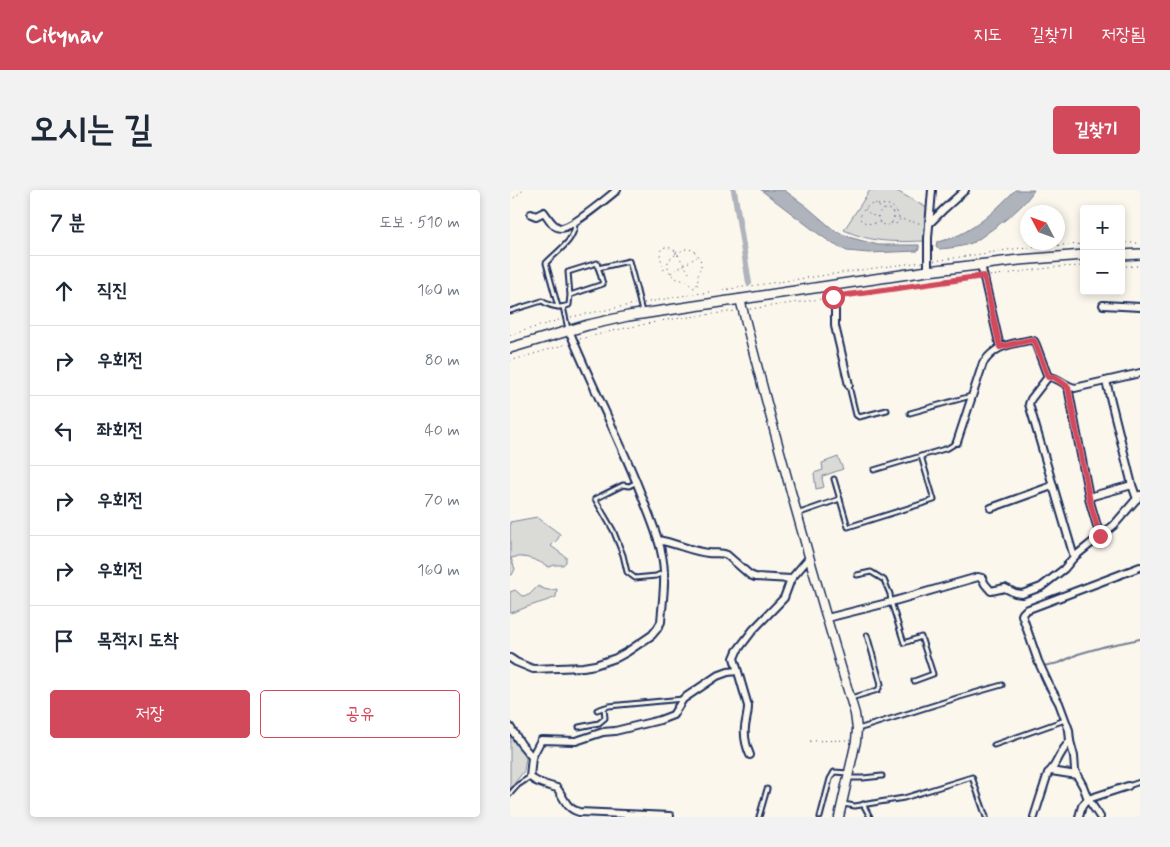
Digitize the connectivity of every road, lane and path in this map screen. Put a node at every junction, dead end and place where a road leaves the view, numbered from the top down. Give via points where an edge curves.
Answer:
1 (523, 190) edge
2 (617, 190) edge
3 (932, 190) edge
4 (966, 190) edge
5 (958, 192) edge
6 (510, 200) edge
7 (878, 205) junction
8 (865, 209) junction
9 (883, 210) junction
10 (892, 212) junction
11 (896, 212) junction
12 (531, 214) dead end
13 (879, 217) junction
14 (900, 219) junction
15 (575, 222) junction
16 (880, 222) junction
17 (891, 223) junction
18 (929, 224) junction
19 (1125, 243) edge
20 (1140, 243) edge
21 (1080, 244) edge
22 (676, 252) junction
23 (679, 252) junction
24 (1140, 254) edge
25 (675, 255) junction
26 (1080, 255) edge
27 (1125, 255) edge
28 (678, 256) junction
29 (698, 256) junction
30 (928, 263) junction
31 (684, 265) junction
32 (981, 265) junction
33 (1080, 266) edge
34 (1125, 266) edge
35 (1140, 266) edge
36 (598, 268) junction
37 (664, 270) dead end
38 (670, 274) junction
39 (691, 276) dead end
40 (984, 276) junction
41 (831, 286) junction
42 (570, 294) junction
43 (833, 297) junction
44 (740, 299) junction
45 (640, 303) junction
46 (1103, 305) dead end
47 (558, 307) junction
48 (1140, 307) edge
49 (563, 308) junction
50 (742, 310) junction
51 (510, 311) edge
52 (642, 314) junction
53 (566, 318) junction
54 (569, 330) junction
55 (510, 335) edge
56 (573, 342) junction
57 (1000, 347) junction
58 (510, 348) edge
59 (510, 361) edge
60 (1140, 373) edge
61 (1048, 377) junction
62 (1106, 381) junction
63 (848, 386) joint
64 (1068, 387) junction
65 (972, 396) junction
66 (887, 410) dead end
67 (910, 412) dead end
68 (957, 442) joint
69 (922, 456) junction
70 (874, 470) dead end
71 (834, 479) dead end
72 (637, 482) junction
73 (1132, 485) junction
74 (1052, 486) junction
75 (1089, 497) junction
76 (1138, 497) edge
77 (840, 499) junction
78 (991, 508) dead end
79 (797, 515) junction
80 (1100, 536) junction
81 (658, 540) junction
82 (1074, 557) junction
83 (809, 558) junction
84 (1140, 567) edge
85 (664, 573) junction
86 (857, 576) dead end
87 (791, 579) junction
88 (890, 602) junction
89 (826, 618) junction
90 (867, 634) dead end
91 (510, 658) edge
92 (737, 671) junction
93 (914, 680) dead end
94 (1002, 686) dead end
95 (850, 698) junction
96 (684, 699) junction
97 (604, 708) junction
98 (597, 710) dead end
99 (1065, 720) junction
100 (510, 727) edge
101 (579, 727) dead end
102 (857, 729) junction
103 (856, 740) junction
104 (810, 742) dead end
105 (1070, 742) junction
106 (994, 744) dead end
107 (750, 755) dead end
108 (532, 757) junction
109 (1051, 771) junction
110 (848, 775) junction
111 (1077, 775) junction
112 (882, 776) dead end
113 (530, 777) junction
114 (1140, 782) edge
115 (1128, 786) joint
116 (768, 789) dead end
117 (510, 794) edge
118 (1088, 798) junction
119 (842, 804) junction
120 (862, 804) junction
121 (670, 816) dead end
122 (759, 817) edge
123 (820, 817) edge
124 (839, 817) edge
125 (870, 817) edge
126 (986, 817) edge
127 (1034, 817) edge
128 (1079, 817) edge
129 (1100, 817) edge

1 - 6 path
2 - 15 street
3 - 18 street
4 - 5 street
5 - 18 street
7 - 8 path via 875,203
7 - 9 path
7 - 11 path via 889,205
8 - 13 path
8 - 16 path via 860,219 873,224
9 - 10 path
9 - 13 path
10 - 11 path
10 - 17 path via 894,218
11 - 14 path
12 - 15 street via 536,216 544,212 561,228
13 - 16 path
14 - 17 path via 896,224
14 - 18 path
15 - 47 lane via 575,230 568,241 546,263
16 - 17 path
18 - 30 street
19 - 20 path
21 - 30 path via 1027,247
22 - 23 path
22 - 25 path
22 - 37 path via 669,247 661,251
23 - 28 path
23 - 29 path via 689,249
24 - 27 main road
25 - 28 path
25 - 38 path via 668,261
26 - 32 main road
28 - 31 path
29 - 31 path
29 - 38 path via 701,268 696,287 692,288 685,280
30 - 32 main road
30 - 41 main road
30 - 45 path
31 - 38 path
31 - 39 path
32 - 40 street
33 - 40 path
34 - 35 path
36 - 42 lane via 603,284
36 - 42 lane via 597,263 568,272
36 - 45 lane via 629,261
40 - 43 path
40 - 57 street
41 - 43 street
41 - 44 main road
42 - 49 lane via 569,305
43 - 50 path
43 - 63 street via 835,326
44 - 50 street
44 - 52 main road
45 - 52 lane
45 - 53 path
46 - 48 street
47 - 49 lane
47 - 51 lane via 542,301
49 - 53 lane
50 - 56 path via 666,320
50 - 79 street
52 - 54 main road
53 - 54 lane
53 - 55 path
54 - 56 street
54 - 58 main road
56 - 59 path
56 - 72 street
57 - 61 street via 1034,341
57 - 65 street via 983,363
60 - 62 street
61 - 64 street via 1054,377
61 - 74 street via 1029,404
62 - 64 street
62 - 73 street
63 - 66 lane via 859,417
64 - 75 street
65 - 67 lane
65 - 68 street
68 - 69 lane
69 - 70 lane
69 - 77 lane via 934,500 848,527
71 - 77 lane
72 - 81 street
72 - 85 lane via 595,499 613,530 627,572 636,578
73 - 75 street
73 - 76 street
74 - 78 street
74 - 82 street
75 - 80 street
76 - 80 street
77 - 79 lane
79 - 83 street
80 - 82 street
81 - 85 street
81 - 87 street via 710,554 723,553 755,577
82 - 88 street via 1041,587 1022,594 1005,588 991,591 978,577
83 - 87 street
83 - 89 street
84 - 99 street via 1026,610 1022,615
85 - 91 street via 658,630 616,658 583,667 533,669
86 - 88 lane via 871,572 884,580
87 - 92 street via 784,598 737,651 734,658
88 - 89 street
88 - 93 lane via 904,643 921,637 933,674
89 - 95 street
90 - 95 lane via 881,684 878,690
92 - 96 street via 717,676
92 - 107 street via 748,706 745,737
94 - 102 lane
95 - 102 street
96 - 97 lane
96 - 108 street via 673,715 660,720 576,740 541,740
97 - 98 lane
97 - 101 lane via 604,718 599,723
99 - 105 street
99 - 106 lane
100 - 108 street
102 - 103 street
103 - 104 path
103 - 110 street
105 - 109 street
105 - 111 street
108 - 113 street
109 - 111 street
109 - 127 street via 1044,781
110 - 112 lane via 863,778
110 - 119 street
110 - 123 lane via 834,772
111 - 118 street
113 - 117 lane
113 - 121 street via 557,788 572,810 579,812
114 - 115 lane
115 - 118 street
116 - 122 lane
118 - 128 street
118 - 129 street
119 - 120 lane
119 - 124 street
120 - 125 lane
120 - 126 lane via 904,798 972,776

